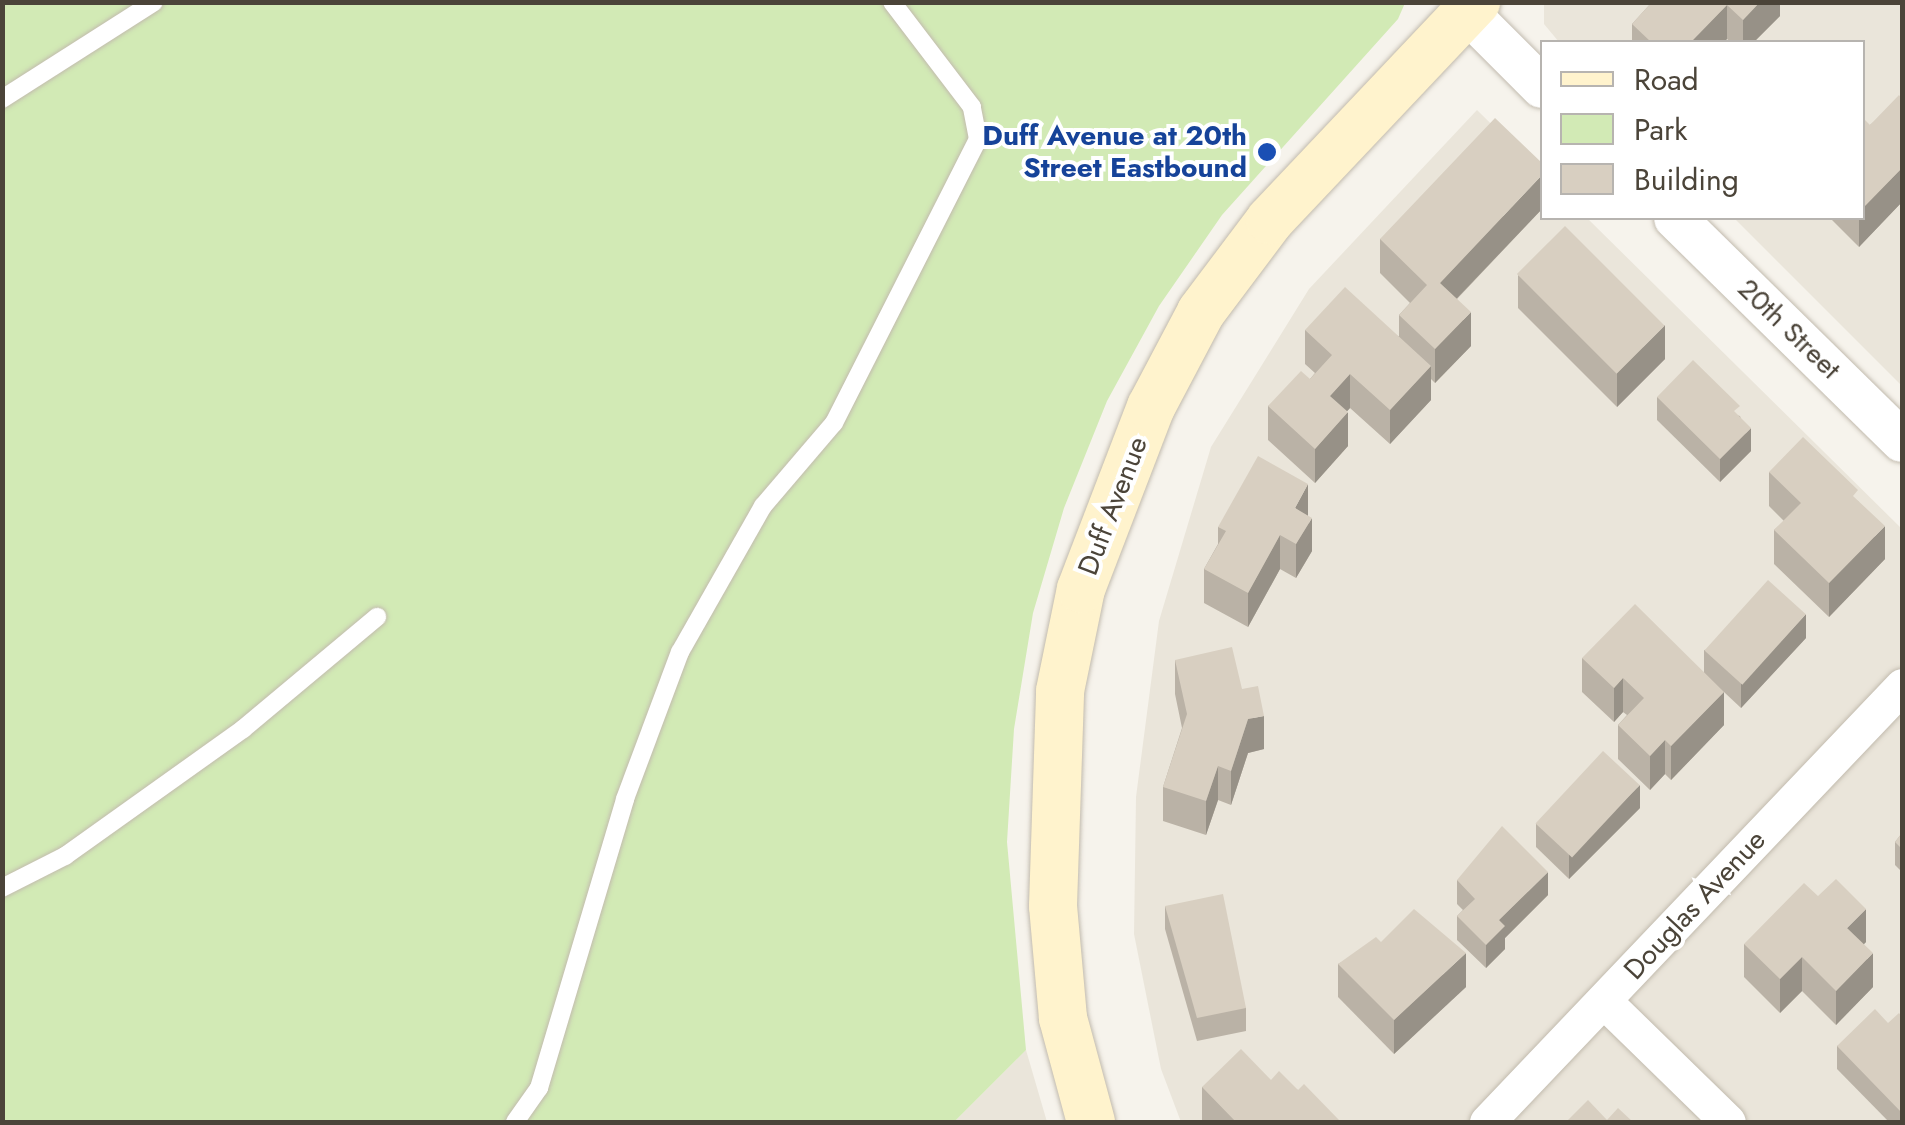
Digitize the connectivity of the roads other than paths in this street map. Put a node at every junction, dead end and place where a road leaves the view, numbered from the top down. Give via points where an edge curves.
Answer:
1 (154, 2) edge
2 (892, 2) edge
3 (1466, 6) edge
4 (1540, 85) edge
5 (2, 99) edge
6 (1677, 220) edge
7 (1902, 441) edge
8 (378, 617) dead end
9 (1902, 686) edge
10 (2, 888) edge
11 (1604, 1002) junction
12 (515, 1122) edge
13 (1091, 1122) edge
14 (1487, 1122) edge
15 (1728, 1122) edge

1 - 5 lane
2 - 12 lane via 972,107 978,140 834,423 763,506 680,652 624,799 539,1088
3 - 4 street
3 - 13 main road, Duff Avenue via 1270,220 1201,312 1151,407 1081,589 1060,691 1053,906 1064,1018
6 - 7 street, 20th Street
8 - 10 lane via 243,729 64,856
9 - 11 street, Douglas Avenue
11 - 14 street, Douglas Avenue
11 - 15 street

